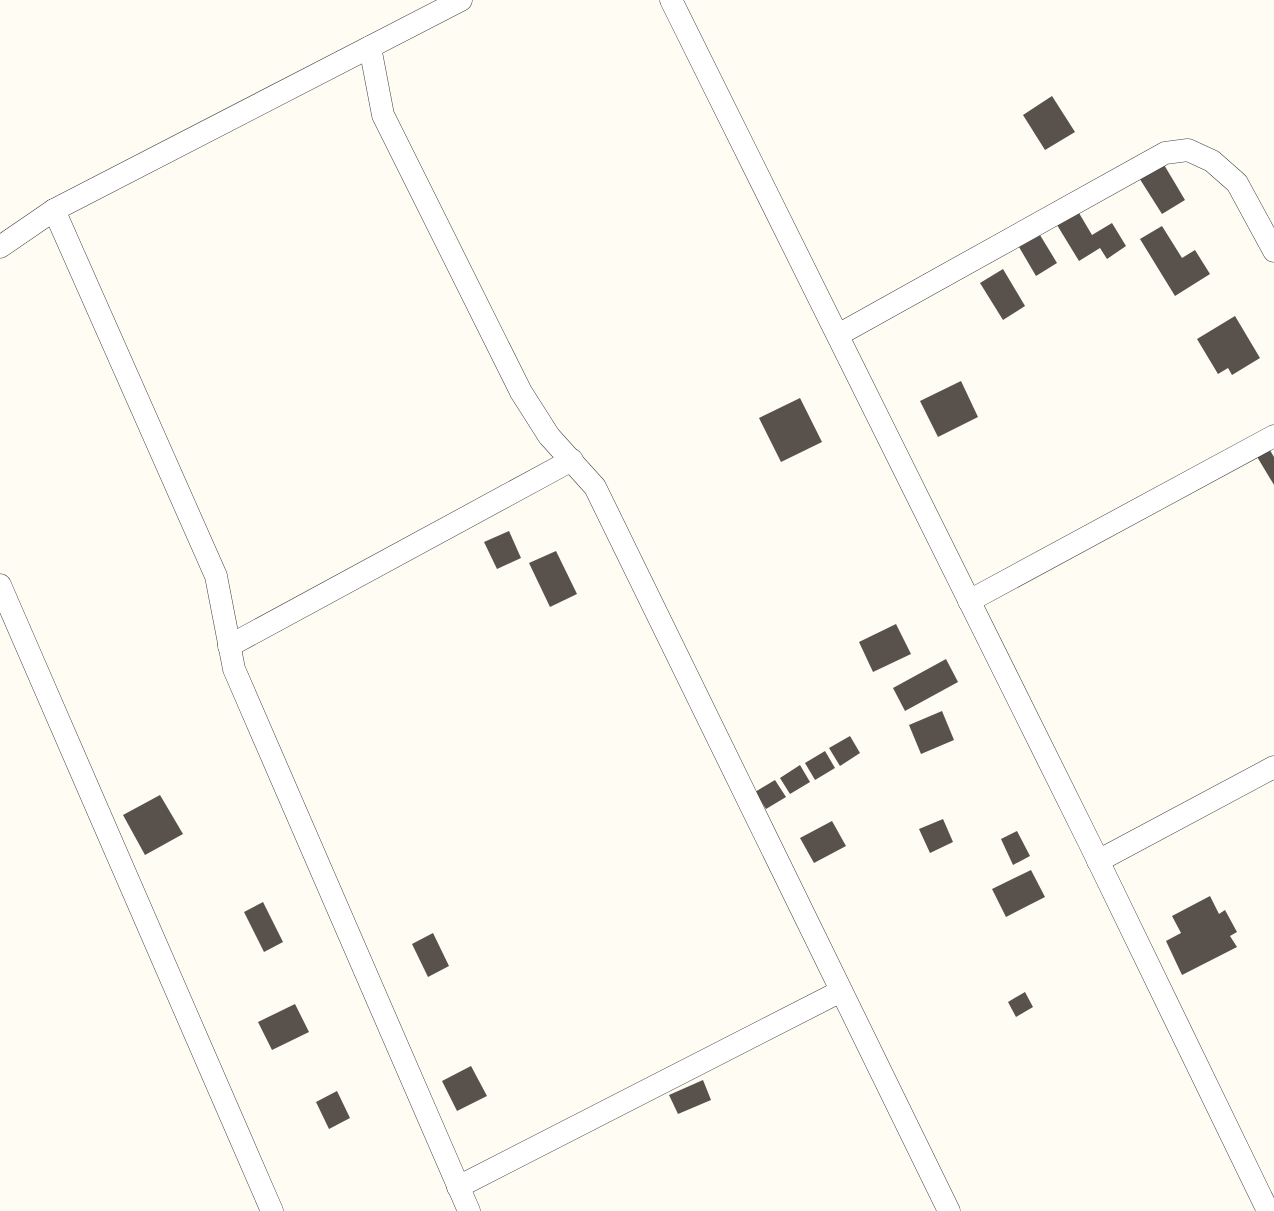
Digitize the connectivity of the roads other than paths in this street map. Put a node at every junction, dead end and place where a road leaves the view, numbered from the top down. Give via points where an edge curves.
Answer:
1 (461, 0) edge
2 (671, 0) edge
3 (370, 47) junction
4 (54, 210) junction
5 (0, 247) edge
6 (1274, 251) edge
7 (838, 335) junction
8 (1274, 436) edge
9 (572, 460) junction
10 (0, 585) edge
11 (969, 601) junction
12 (229, 646) junction
13 (1274, 767) edge
14 (1098, 861) junction
15 (841, 991) junction
16 (458, 1187) junction
17 (272, 1211) edge
18 (469, 1211) edge
19 (949, 1211) edge
20 (1268, 1211) edge

1 - 3 street
2 - 7 street
3 - 4 street
3 - 9 street via 383,115 521,392 549,436
4 - 5 street
4 - 12 street via 216,576
6 - 7 street via 1237,183 1212,161 1188,150 1165,154
7 - 11 street
8 - 11 street
9 - 12 street
9 - 15 street via 595,487
10 - 17 street
11 - 14 street
12 - 16 street via 234,669
13 - 14 street
14 - 20 street
15 - 16 street
15 - 19 street
16 - 18 street

